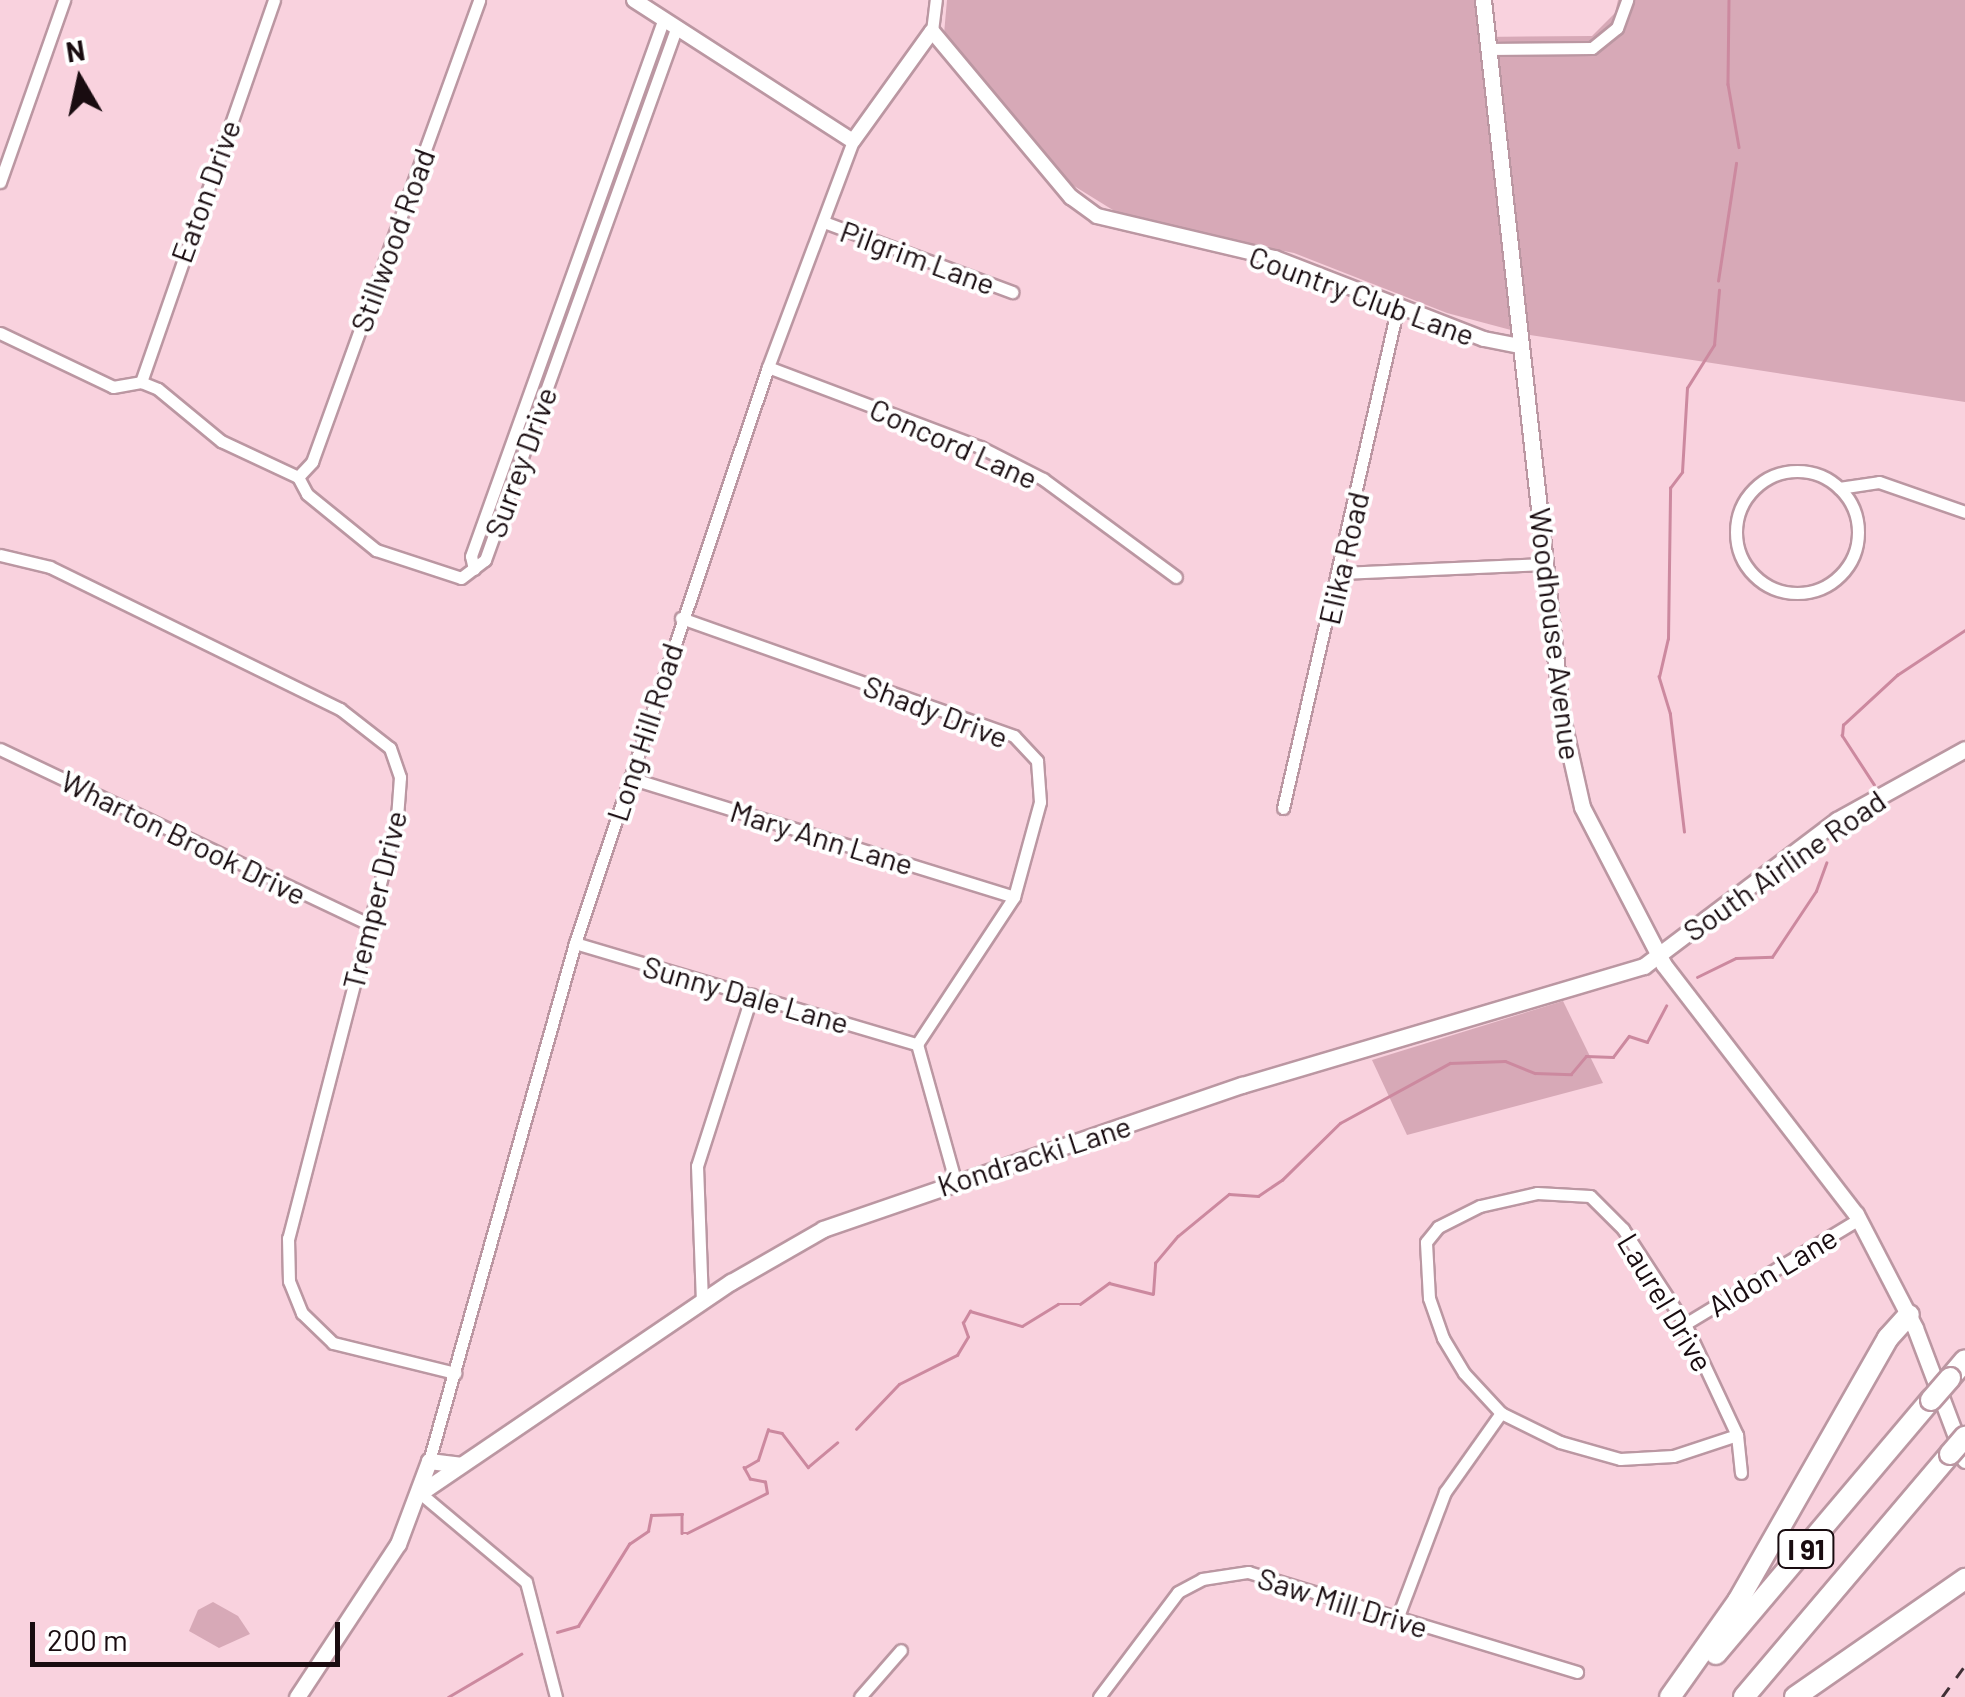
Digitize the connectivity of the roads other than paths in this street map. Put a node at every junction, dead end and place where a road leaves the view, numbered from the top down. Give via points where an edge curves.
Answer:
1 (64, 0) edge
2 (274, 0) edge
3 (479, 0) edge
4 (634, 0) edge
5 (936, 0) edge
6 (1483, 0) edge
7 (1627, 0) edge
8 (669, 25) junction
9 (932, 31) junction
10 (1488, 49) junction
11 (854, 141) junction
12 (0, 182) edge
13 (824, 222) junction
14 (1012, 292) dead end
15 (1398, 306) junction
16 (0, 333) edge
17 (1520, 346) junction
18 (768, 366) junction
19 (141, 382) junction
20 (298, 477) junction
21 (1839, 488) junction
22 (1965, 512) edge
23 (0, 555) edge
24 (1546, 564) junction
25 (1341, 573) junction
26 (1176, 578) dead end
27 (681, 618) junction
28 (0, 749) edge
29 (1965, 749) edge
30 (630, 778) junction
31 (1283, 808) dead end
32 (1014, 897) junction
33 (369, 924) junction
34 (575, 943) junction
35 (1658, 956) junction
36 (752, 995) junction
37 (917, 1044) junction
38 (955, 1180) junction
39 (1859, 1219) junction
40 (702, 1302) junction
41 (1909, 1315) junction
42 (1685, 1324) junction
43 (1965, 1360) edge
44 (455, 1372) junction
45 (1502, 1413) junction
46 (1737, 1435) junction
47 (1965, 1436) edge
48 (1958, 1457) edge
49 (429, 1461) junction
50 (460, 1465) junction
51 (1741, 1473) dead end
52 (420, 1493) junction
53 (1965, 1578) edge
54 (1397, 1618) junction
55 (901, 1650) dead end
56 (1577, 1672) dead end
57 (297, 1697) edge
58 (556, 1697) edge
59 (860, 1697) edge
60 (1099, 1697) edge
61 (1670, 1697) edge
62 (1680, 1697) edge
63 (1744, 1697) edge
64 (1796, 1697) edge

1 - 12 street
2 - 19 street, Eaton Drive
3 - 20 street, Stillwood Road via 312,462
4 - 8 street
5 - 9 street, Long Hill Road
6 - 10 main road, Woodhouse Avenue
7 - 10 street via 1617,28 1592,48
8 - 11 street
8 - 20 street, Surrey Drive via 471,556 474,569 450,578 386,556 307,494
9 - 11 street, Long Hill Road
9 - 15 street, Country Club Lane via 1071,197 1097,216 1274,258
10 - 17 main road, Woodhouse Avenue
11 - 13 street, Long Hill Road
13 - 14 street, Pilgrim Lane
13 - 18 street, Long Hill Road
15 - 17 street, Country Club Lane
15 - 25 street, Elika Road
16 - 19 street via 113,387
17 - 24 main road, Woodhouse Avenue
18 - 26 street, Concord Lane via 980,447 1043,480
18 - 27 street, Long Hill Road
19 - 20 street via 222,441
21 - 21 street via 1795,471 1752,490 1736,533 1754,576 1798,593 1841,574 1858,530
21 - 22 street via 1892,484
23 - 33 street, Tremper Drive via 50,567 375,730 396,760 400,800
24 - 25 street
24 - 35 main road, Woodhouse Avenue via 1562,718 1582,807
25 - 31 street, Elika Road
27 - 30 street, Long Hill Road
27 - 32 street, Shady Drive via 1014,736 1037,761 1040,802
28 - 33 street, Wharton Brook Drive
29 - 35 main road, South Airline Road via 1837,820
30 - 32 street, Mary Ann Lane
30 - 34 street, Long Hill Road
32 - 37 street, Shady Drive
33 - 44 street, Tremper Drive via 288,1238 289,1281 302,1313 333,1343
34 - 36 street, Sunny Dale Lane
34 - 44 street, Long Hill Road
35 - 38 main road, Kondracki Lane
35 - 39 main road, Woodhouse Avenue
36 - 37 street, Sunny Dale Lane
36 - 40 street via 697,1166
37 - 38 street
38 - 40 main road, Kondracki Lane via 824,1229
39 - 41 main road, Woodhouse Avenue
39 - 42 street, Aldon Lane
40 - 50 main road, Kondracki Lane
41 - 48 main road, Woodhouse Avenue
41 - 61 highway via 1888,1338 1738,1601
42 - 45 street, Laurel Drive via 1623,1228 1590,1196 1537,1193 1480,1206 1438,1226 1426,1242 1429,1298 1464,1373
42 - 46 street, Laurel Drive
43 - 62 highway, I 91, bridge
44 - 49 street, Long Hill Road
45 - 46 street, Laurel Drive via 1560,1442 1620,1458 1673,1456
45 - 54 street via 1445,1492
46 - 51 street, Laurel Drive
47 - 48 highway, I 91, bridge
48 - 63 highway, I 91
49 - 50 main road
49 - 52 main road, Long Hill Road
50 - 52 main road, Kondracki Lane
52 - 57 main road via 398,1544
52 - 58 street via 526,1582
53 - 64 highway
54 - 56 street, Saw Mill Drive
54 - 60 street, Saw Mill Drive via 1254,1573 1202,1579 1178,1592
55 - 59 street

